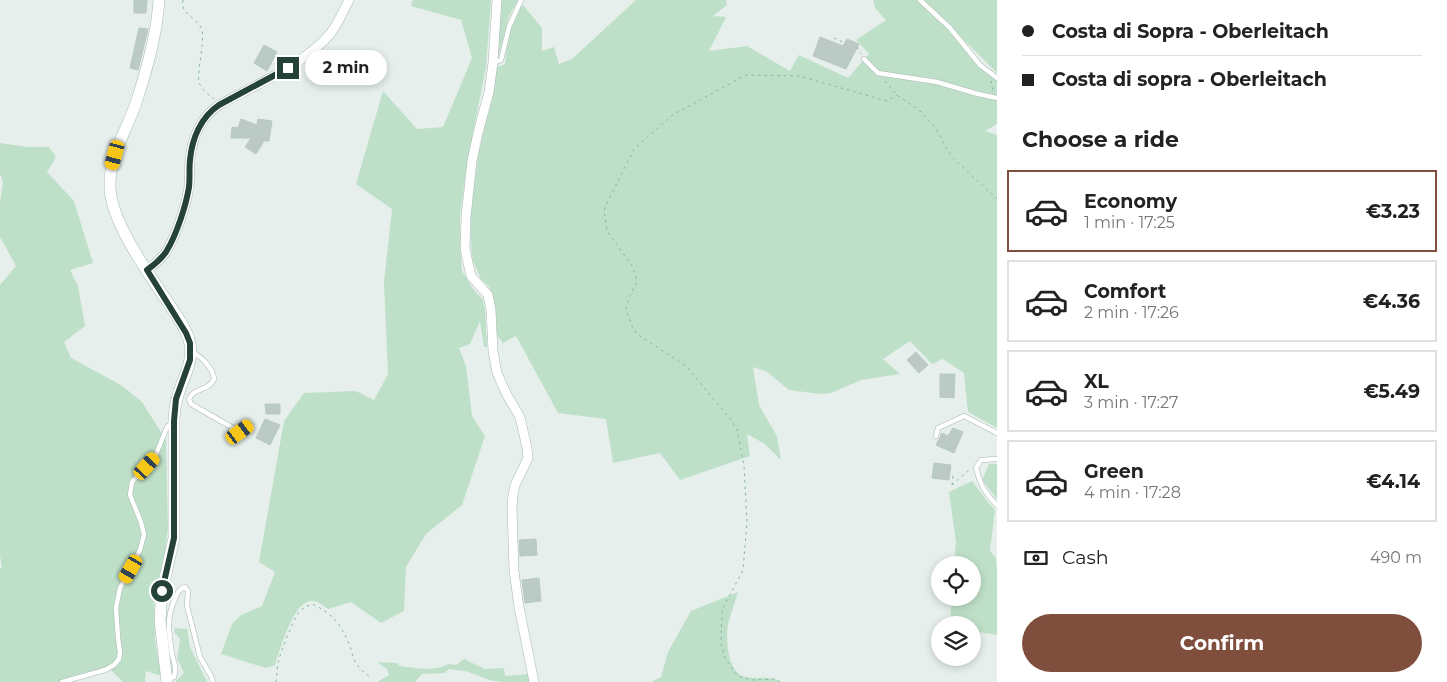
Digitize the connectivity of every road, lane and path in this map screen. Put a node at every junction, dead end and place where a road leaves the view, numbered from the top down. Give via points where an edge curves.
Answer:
1 (159, 0) edge
2 (182, 0) edge
3 (349, 0) edge
4 (497, 0) edge
5 (521, 0) edge
6 (920, 0) edge
7 (834, 38) dead end
8 (845, 42) dead end
9 (864, 59) dead end
10 (493, 63) junction
11 (878, 73) junction
12 (997, 78) edge
13 (991, 80) dead end
14 (897, 95) junction
15 (991, 97) junction
16 (997, 98) edge
17 (219, 105) junction
18 (997, 199) edge
19 (147, 270) junction
20 (191, 351) junction
21 (174, 421) junction
22 (250, 425) dead end
23 (997, 433) edge
24 (936, 436) dead end
25 (997, 459) edge
26 (970, 469) dead end
27 (953, 476) dead end
28 (997, 505) edge
29 (370, 677) dead end
30 (167, 681) edge
31 (62, 682) edge
32 (213, 682) edge
33 (276, 682) edge
34 (534, 682) edge
35 (780, 682) edge

1 - 19 main road via 155,33 137,101 115,155 110,186 114,212
2 - 17 path via 184,11 199,23 202,31 199,84
3 - 17 street via 336,26 317,46 288,68
4 - 10 street
5 - 10 lane via 509,27 501,60
6 - 12 lane via 950,28 980,65
7 - 8 path
9 - 11 lane
10 - 34 street via 472,161 466,248 471,276 488,295 497,373 520,417 528,458 513,495 514,571
11 - 14 path
11 - 15 lane via 937,82
13 - 15 path
14 - 18 path via 920,111 935,127 953,158
14 - 35 path via 886,101 799,76 746,75 674,114 634,149 604,210 607,231 636,276 626,308 632,326 637,334 686,366 737,430 744,465 747,523 743,570 722,610 721,643 725,658 740,677
15 - 16 lane
17 - 19 street via 203,119 197,132 190,159 186,202 173,236 166,252
19 - 20 main road via 186,333
20 - 21 main road via 176,399
20 - 22 lane via 214,374 209,386 191,394 191,404 240,432
21 - 30 main road via 174,538 162,591 160,620
21 - 31 lane via 167,427 154,457 132,482 130,495 144,535 140,550 120,588 116,608 119,659 105,670
23 - 24 lane via 964,416 938,428
25 - 28 lane via 981,460 976,468 980,484
26 - 27 path via 952,486
29 - 33 path via 354,660 339,624 312,604 303,608 293,624 278,662
30 - 32 lane via 174,677 177,668 168,622 178,591 185,587 200,657

